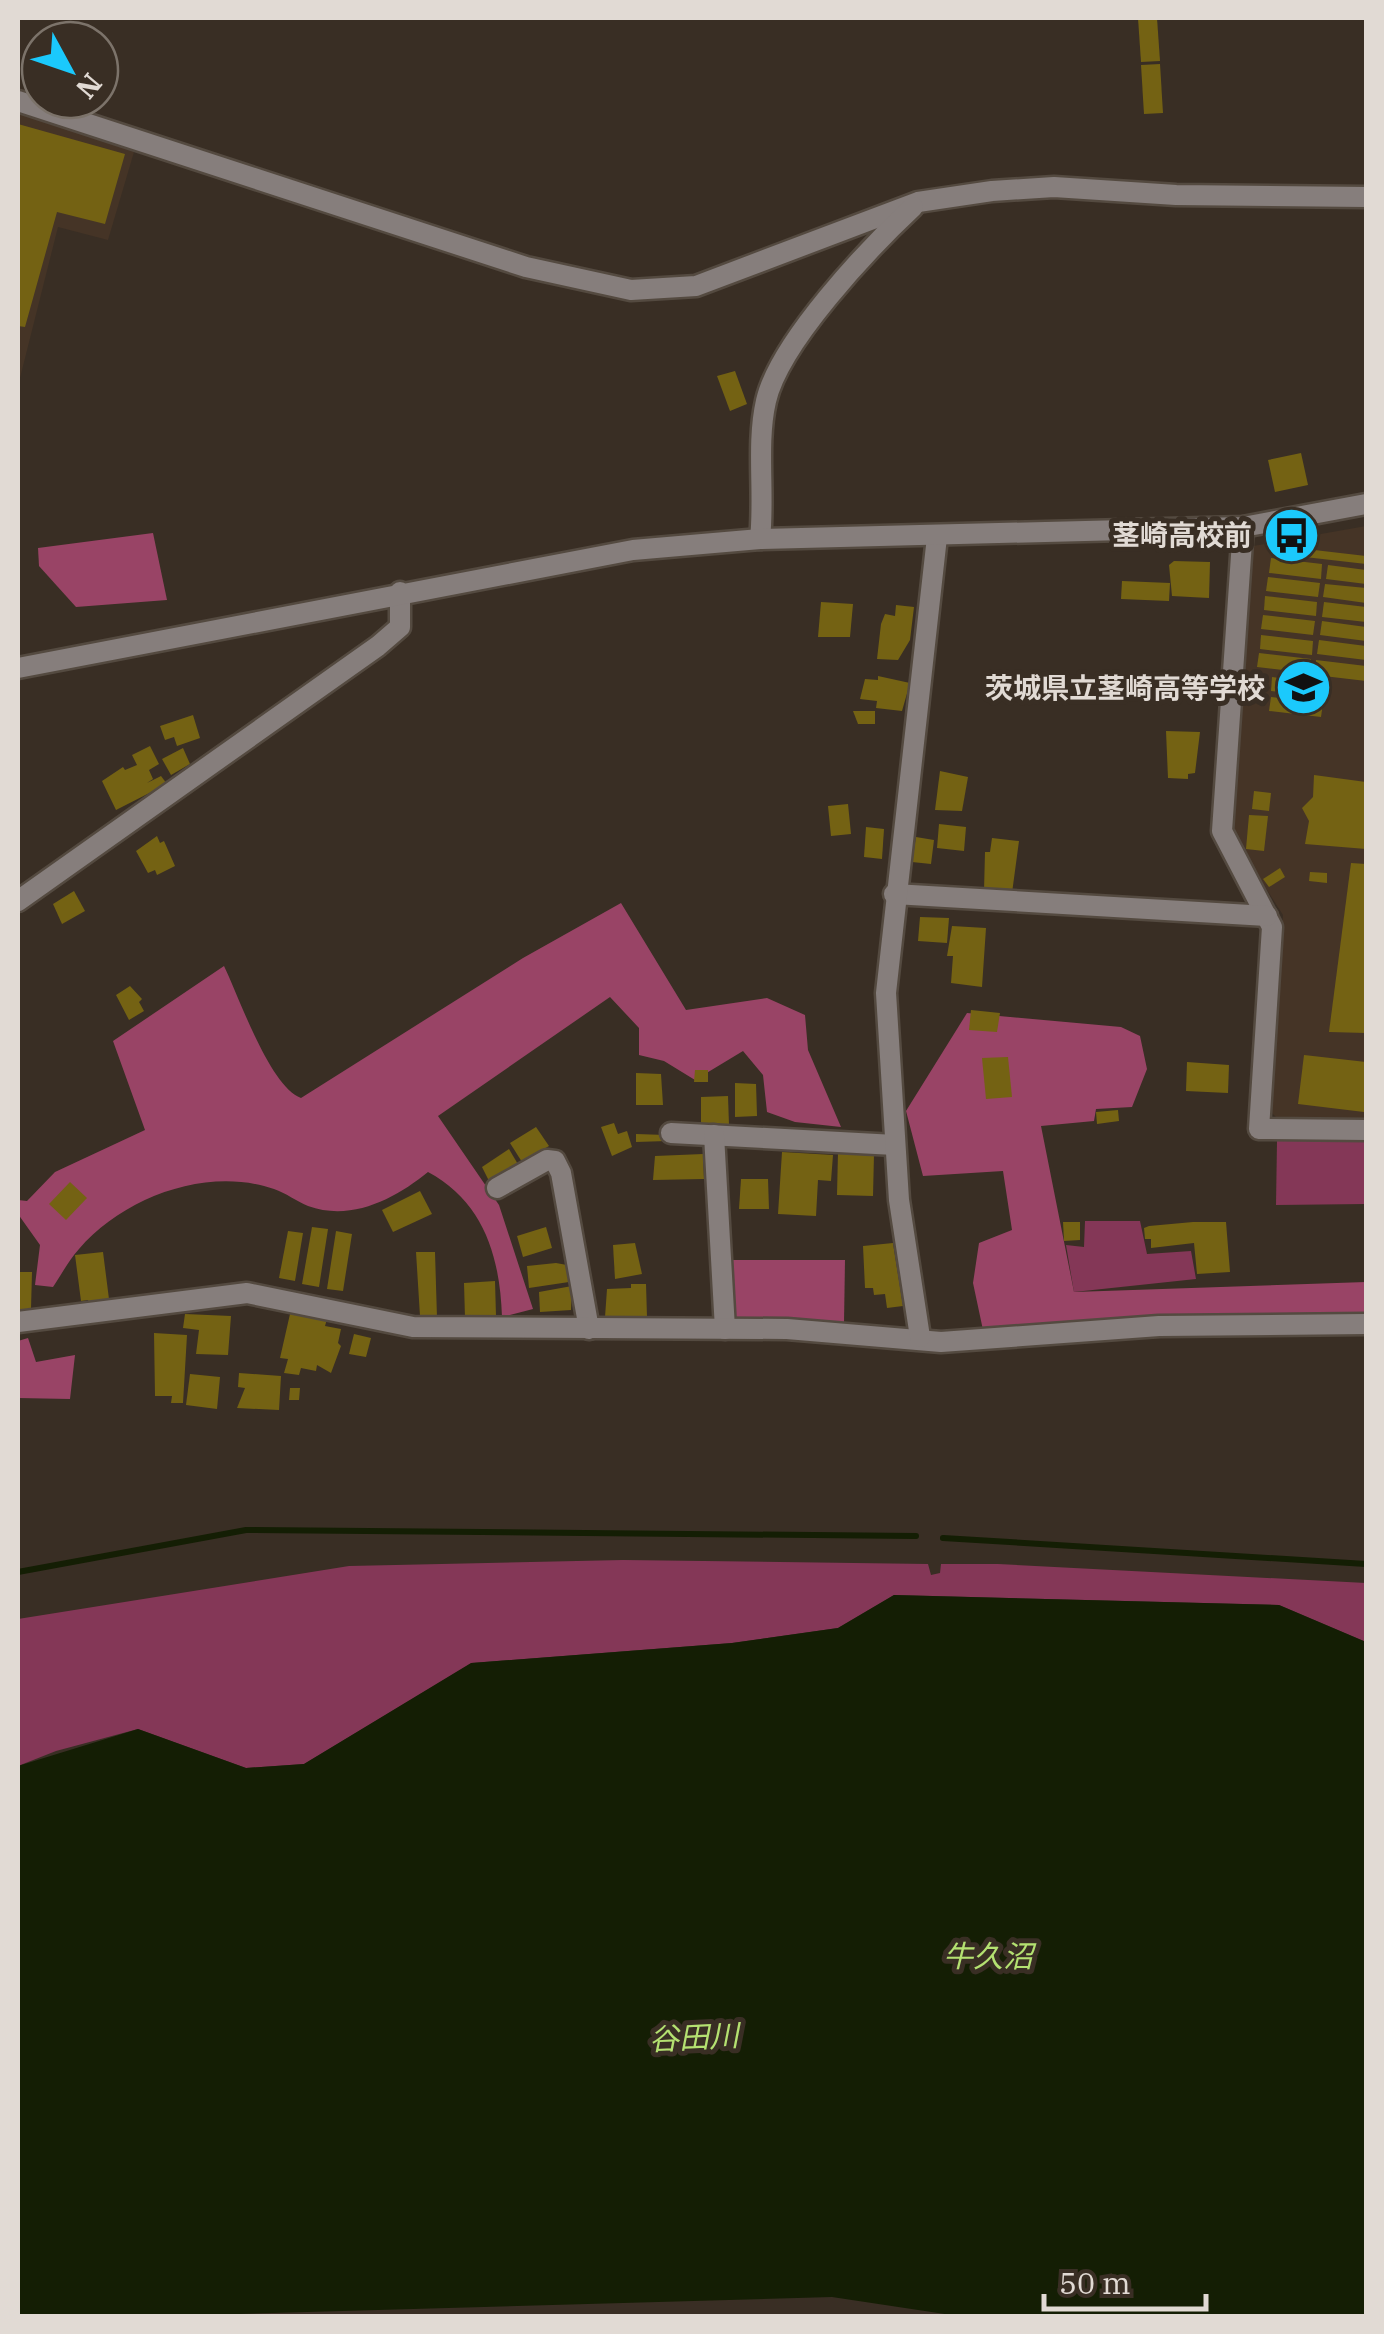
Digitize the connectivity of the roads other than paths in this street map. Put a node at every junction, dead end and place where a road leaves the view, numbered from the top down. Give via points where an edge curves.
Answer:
1 (18, 101) edge
2 (1366, 197) edge
3 (918, 202) junction
4 (1366, 504) edge
5 (1244, 527) junction
6 (937, 537) junction
7 (760, 539) junction
8 (400, 592) junction
9 (18, 668) edge
10 (894, 894) junction
11 (18, 901) edge
12 (1267, 916) junction
13 (1366, 1130) edge
14 (671, 1133) dead end
15 (714, 1135) junction
16 (894, 1144) junction
17 (497, 1188) dead end
18 (18, 1322) edge
19 (1366, 1324) edge
20 (588, 1328) junction
21 (724, 1329) junction
22 (920, 1337) junction

1 - 3 street via 526,267 631,290 696,286
2 - 3 street via 1054,187
3 - 7 street via 838,287 770,385
4 - 5 street
5 - 6 street
5 - 12 street via 1222,831
6 - 7 street
6 - 10 street
7 - 8 street via 633,550
8 - 9 street
8 - 11 street via 400,627 378,646
10 - 12 street
10 - 16 street via 886,993
12 - 13 street via 1270,1001 1259,1129
14 - 15 street
15 - 16 street
15 - 21 street
16 - 22 street
17 - 20 street via 554,1162
18 - 20 street via 247,1293 413,1327
19 - 22 street via 1159,1326 941,1342
20 - 21 street
21 - 22 street

